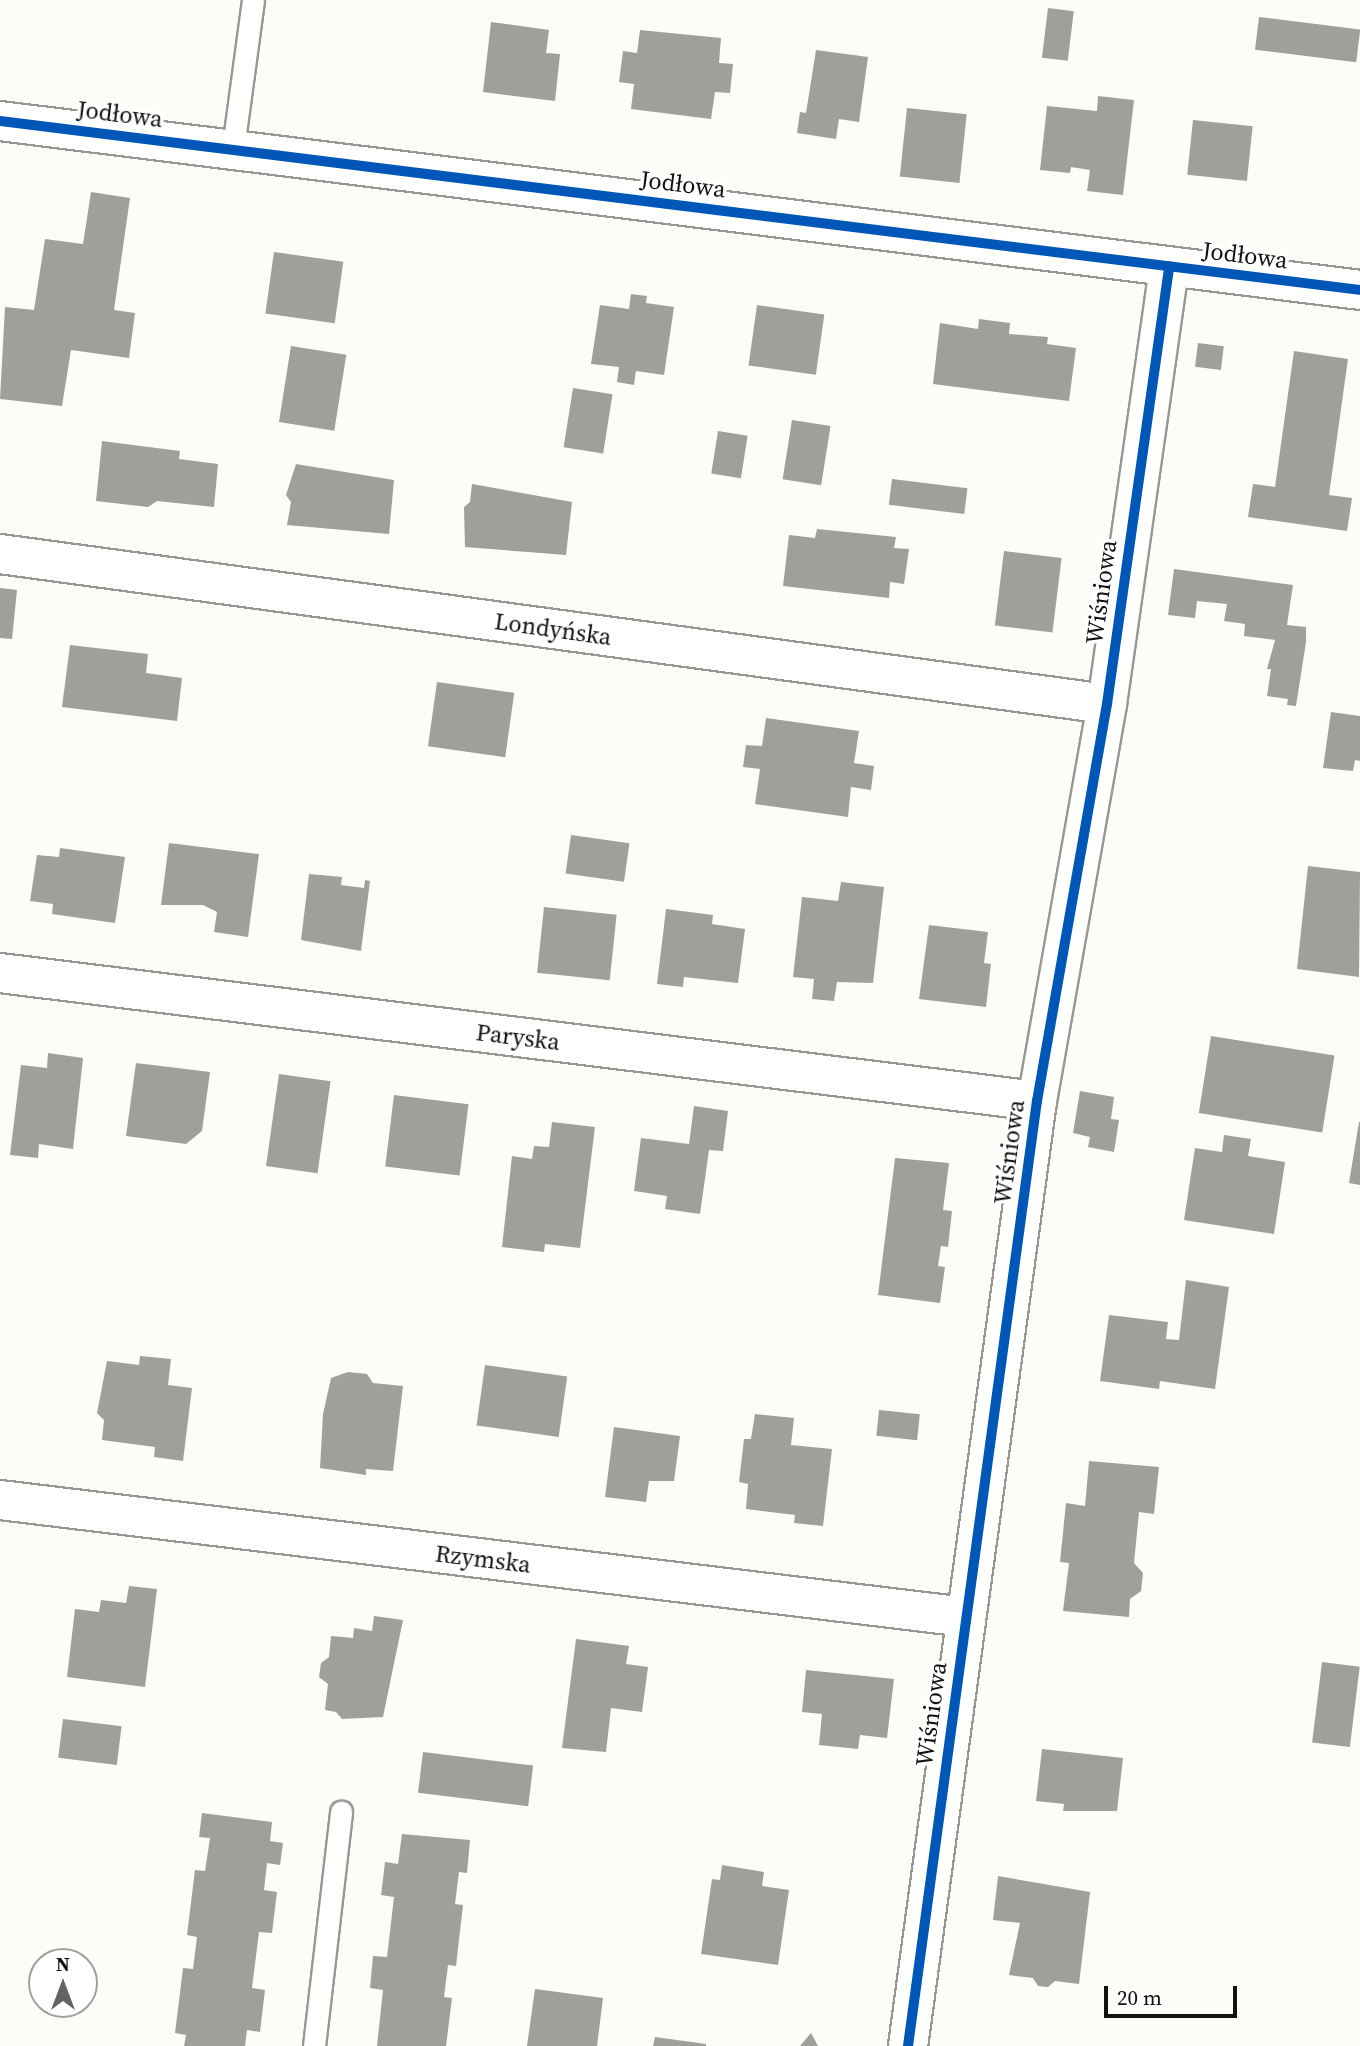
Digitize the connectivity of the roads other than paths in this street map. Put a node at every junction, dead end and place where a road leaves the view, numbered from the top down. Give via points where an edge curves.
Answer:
1 (253, 0) edge
2 (0, 121) edge
3 (233, 148) junction
4 (1169, 266) junction
5 (1360, 290) edge
6 (0, 554) edge
7 (1107, 704) junction
8 (0, 973) edge
9 (1037, 1101) junction
10 (0, 1500) edge
11 (965, 1617) junction
12 (341, 1812) dead end
13 (314, 2046) edge
14 (908, 2046) edge

1 - 3 lane
2 - 3 street, Jodłowa
3 - 4 street, Jodłowa
4 - 5 street, Jodłowa
4 - 7 street, Wiśniowa
6 - 7 street, Londyńska
7 - 9 street, Wiśniowa
8 - 9 street, Paryska
9 - 11 street, Wiśniowa
10 - 11 street, Rzymska
11 - 14 street, Wiśniowa
12 - 13 lane

